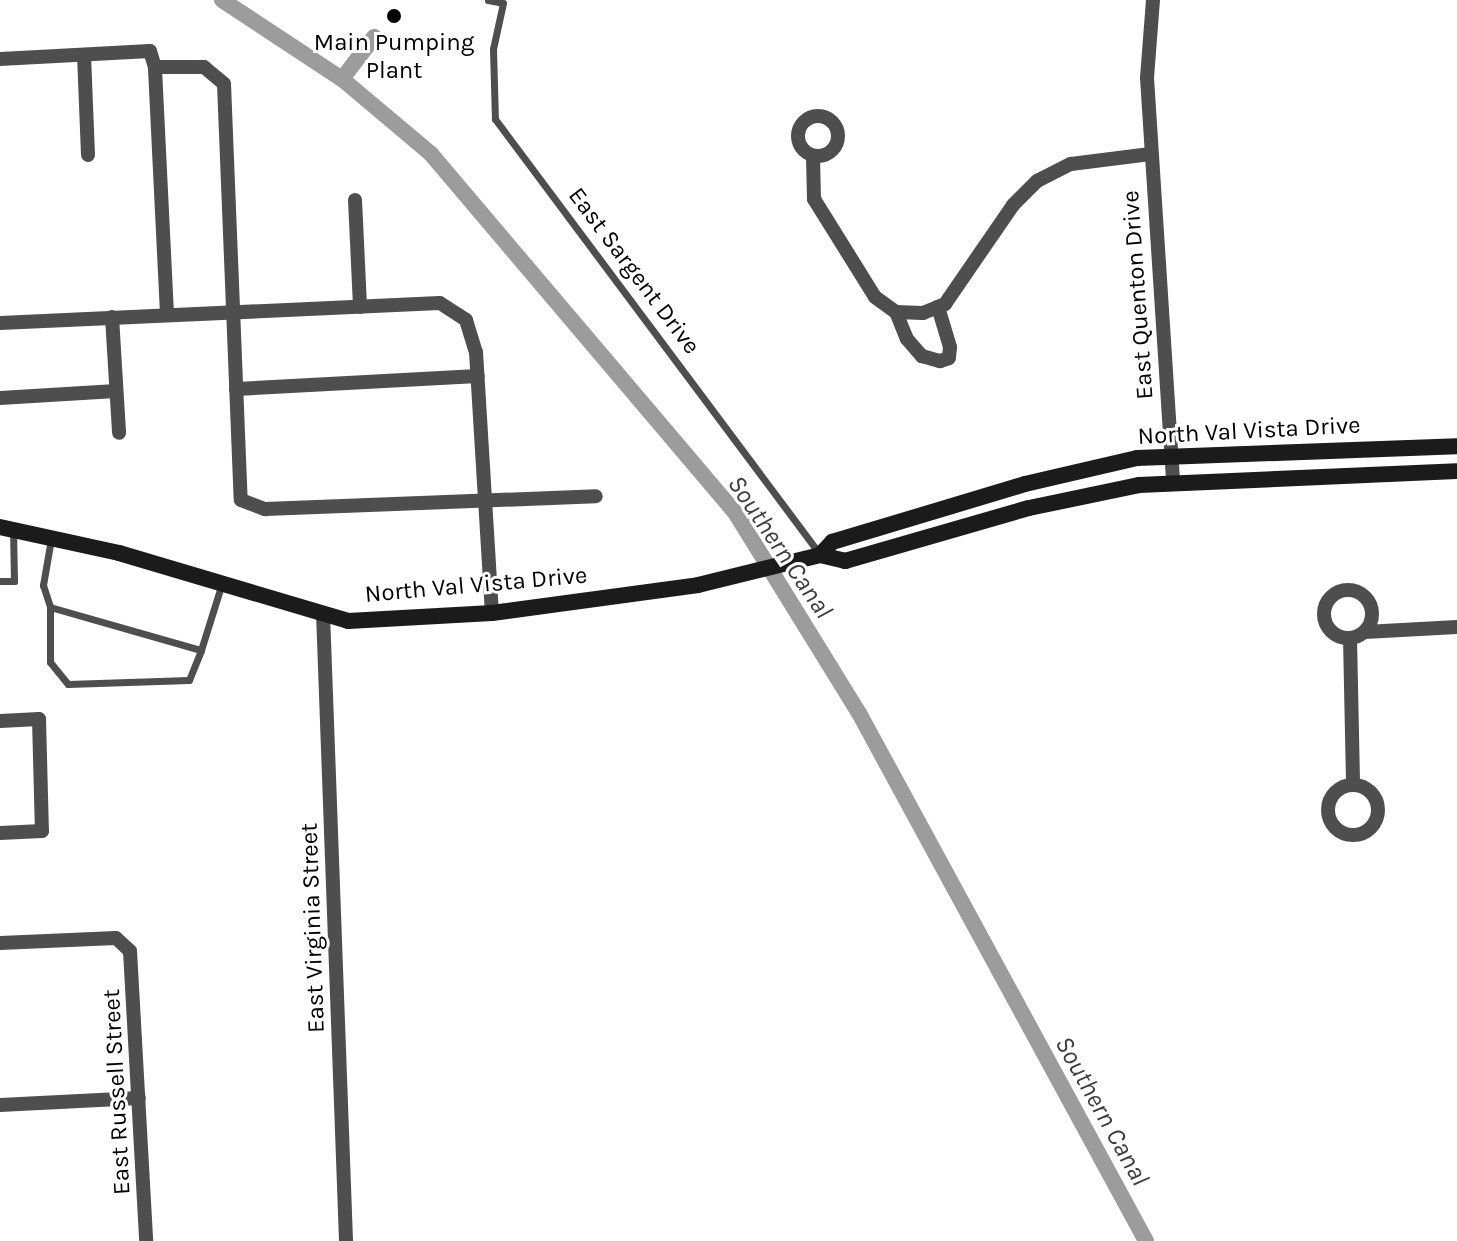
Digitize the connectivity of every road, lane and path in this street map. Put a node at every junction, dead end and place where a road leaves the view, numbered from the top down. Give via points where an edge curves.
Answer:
1 (488, 0) edge
2 (1153, 0) edge
3 (503, 1) edge
4 (84, 55) junction
5 (0, 59) edge
6 (155, 67) junction
7 (1150, 154) junction
8 (88, 155) dead end
9 (813, 156) dead end
10 (355, 200) dead end
11 (360, 307) junction
12 (938, 307) junction
13 (232, 312) junction
14 (896, 312) junction
15 (167, 314) junction
16 (112, 317) junction
17 (0, 323) edge
18 (478, 376) junction
19 (236, 389) junction
20 (116, 391) junction
21 (0, 398) edge
22 (119, 433) dead end
23 (1457, 446) edge
24 (1172, 455) junction
25 (1457, 471) edge
26 (1173, 481) junction
27 (596, 496) dead end
28 (484, 498) junction
29 (7, 528) edge
30 (52, 536) junction
31 (820, 555) junction
32 (0, 581) edge
33 (221, 586) junction
34 (50, 607) junction
35 (323, 613) junction
36 (492, 613) junction
37 (1457, 627) edge
38 (1365, 632) junction
39 (1350, 638) junction
40 (201, 650) junction
41 (0, 721) edge
42 (1353, 785) dead end
43 (0, 833) edge
44 (0, 943) edge
45 (139, 1098) junction
46 (0, 1105) edge
47 (146, 1241) edge
48 (346, 1241) edge

1 - 3 lane, East Sargent Drive
2 - 7 street, East Quenton Drive via 1147,78
3 - 31 lane, East Sargent Drive via 493,49 490,95 495,119
4 - 5 street
4 - 6 street via 150,51
4 - 8 street
6 - 13 street via 204,67 224,84
6 - 15 street
7 - 12 street, East Quenton Drive via 1071,164 1037,181 1013,205
7 - 24 street, East Quenton Drive
9 - 14 street via 814,199 875,297
10 - 11 street
11 - 13 street
11 - 18 street via 440,303 466,320
12 - 14 street
12 - 14 street via 950,347 949,358 940,361 931,361 915,347
13 - 15 street
13 - 19 street
15 - 16 street
16 - 17 street
16 - 20 street
18 - 19 street
18 - 28 street
19 - 28 street via 241,500 265,509
20 - 21 street
20 - 22 street
23 - 24 main road, North Val Vista Drive
24 - 26 street, East Quenton Drive
24 - 31 main road, North Val Vista Drive via 1025,484 832,542
25 - 26 main road, North Val Vista Drive
26 - 31 main road, North Val Vista Drive via 1080,495 845,561
27 - 28 street
28 - 36 street
29 - 30 main road, North Val Vista Drive
29 - 32 lane via 14,581
30 - 33 main road, North Val Vista Drive
30 - 34 lane via 43,585
31 - 36 main road, North Val Vista Drive via 736,576
33 - 35 main road, North Val Vista Drive
33 - 40 lane
34 - 40 lane
34 - 40 lane via 50,662 68,684 189,680
35 - 36 main road, North Val Vista Drive via 348,621
35 - 48 street, East Virginia Street
37 - 38 street
38 - 39 street
38 - 39 street via 1372,617 1369,602 1357,591 1342,590 1324,606 1325,622 1335,635
39 - 42 street
41 - 43 street via 39,719 42,831
44 - 45 street, East Russell Street via 106,937 125,942 133,961
45 - 46 street
45 - 47 street, East Russell Street

